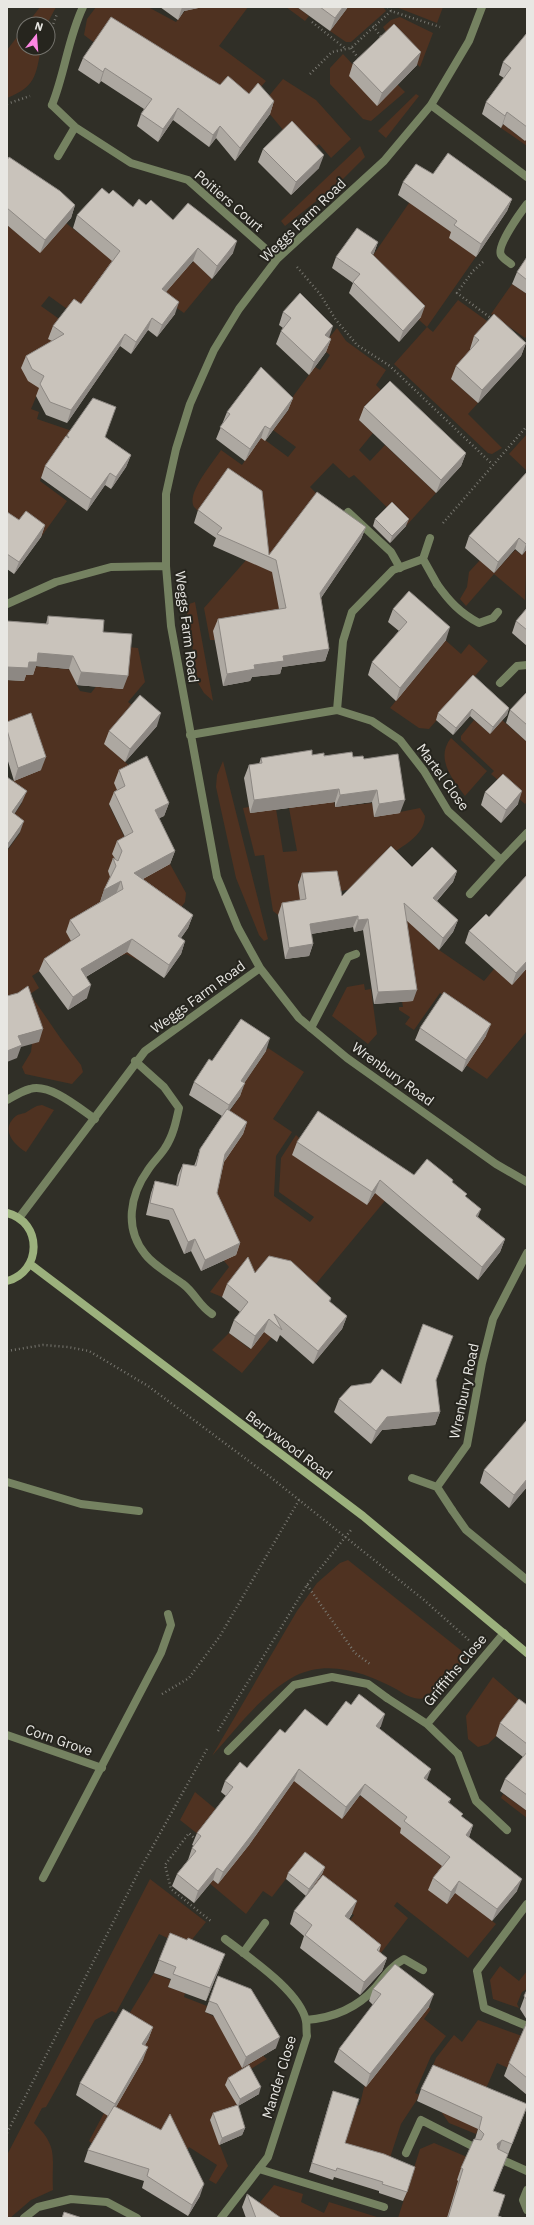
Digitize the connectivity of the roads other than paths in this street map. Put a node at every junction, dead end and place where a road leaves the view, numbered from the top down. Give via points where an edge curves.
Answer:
1 (83, 7) edge
2 (482, 7) edge
3 (431, 105) junction
4 (75, 127) junction
5 (58, 156) dead end
6 (527, 177) edge
7 (527, 204) edge
8 (277, 259) junction
9 (511, 264) dead end
10 (348, 512) edge
11 (430, 538) dead end
12 (423, 559) junction
13 (166, 566) junction
14 (400, 568) junction
15 (7, 604) edge
16 (498, 612) dead end
17 (527, 665) edge
18 (500, 683) dead end
19 (337, 710) junction
20 (190, 735) junction
21 (527, 833) edge
22 (501, 860) junction
23 (470, 894) dead end
24 (356, 954) dead end
25 (260, 968) junction
26 (312, 1028) junction
27 (135, 1061) junction
28 (7, 1100) edge
29 (95, 1119) junction
30 (527, 1182) edge
31 (7, 1213) edge
32 (18, 1218) junction
33 (527, 1253) edge
34 (30, 1264) junction
35 (7, 1281) edge
36 (212, 1314) dead end
37 (412, 1478) dead end
38 (7, 1482) edge
39 (437, 1487) junction
40 (139, 1511) dead end
41 (527, 1580) edge
42 (168, 1614) dead end
43 (504, 1633) junction
44 (527, 1653) edge
45 (427, 1724) junction
46 (7, 1735) edge
47 (228, 1751) dead end
48 (102, 1768) junction
49 (507, 1830) dead end
50 (43, 1878) dead end
51 (527, 1904) edge
52 (264, 1923) dead end
53 (225, 1939) dead end
54 (243, 1953) junction
55 (423, 1970) dead end
56 (306, 2020) junction
57 (527, 2026) edge
58 (474, 2147) edge
59 (406, 2153) dead end
60 (498, 2158) edge
61 (259, 2169) junction
62 (527, 2171) edge
63 (527, 2190) edge
64 (384, 2207) dead end
65 (527, 2210) edge
66 (24, 2218) edge
67 (137, 2218) edge
68 (221, 2218) edge

1 - 4 street, Poitiers Court via 77,19 52,105
2 - 3 street, Weggs Farm Road via 469,41
3 - 6 street
3 - 8 street, Weggs Farm Road via 384,161
4 - 5 street
4 - 8 street, Poitiers Court via 131,164 188,180
7 - 9 street via 508,232 500,250 501,255
8 - 13 street, Weggs Farm Road via 239,309 214,350 190,404 166,494
10 - 14 street via 391,552
11 - 12 street
12 - 14 street
12 - 16 street via 437,584 459,610 479,623 493,618
13 - 15 street via 111,567 56,582
13 - 20 street, Weggs Farm Road via 170,626
14 - 19 street via 393,570 352,612 343,641
17 - 18 street via 517,666
19 - 20 street, Martel Close
19 - 22 street, Martel Close via 372,721 400,740 424,770 448,811
20 - 25 street, Weggs Farm Road via 217,877 238,928
21 - 22 street
22 - 23 street
24 - 26 street via 348,957
25 - 26 street, Wrenbury Road via 299,1018
25 - 27 street, Weggs Farm Road via 145,1051
26 - 30 street, Wrenbury Road via 347,1058 496,1164
27 - 29 street, Weggs Farm Road
27 - 36 street via 164,1087 178,1108 172,1135 148,1169 131,1204 132,1226 145,1255 193,1291 204,1309
28 - 29 street via 31,1088 44,1089 59,1095
29 - 32 street, Weggs Farm Road
31 - 32 street
32 - 34 street via 32,1234 34,1244
33 - 39 street, Wrenbury Road via 494,1319 482,1363 467,1445
34 - 35 street via 23,1273
34 - 43 street, Berrywood Road via 363,1516
37 - 39 street
38 - 40 street via 81,1504
39 - 41 street via 466,1530
42 - 48 street via 171,1625 161,1653
43 - 44 street, Berrywood Road
43 - 45 street, Griffiths Close
45 - 47 street, Griffiths Close via 368,1684 332,1677 294,1685
45 - 49 street, Griffiths Close via 458,1754 476,1801
46 - 48 street, Corn Grove
48 - 50 street
51 - 57 street via 478,1971 484,2008
52 - 54 street
53 - 54 street, Mander Close
54 - 56 street, Mander Close via 273,1976 293,1996
55 - 56 street via 404,1959 395,1964 374,1990 357,2004 339,2014
56 - 61 street, Mander Close via 307,2036 268,2157
58 - 59 street via 421,2120
60 - 62 street
61 - 64 street
61 - 68 street, Mander Close
63 - 65 street via 523,2200
66 - 67 street via 38,2207 71,2199 107,2202

